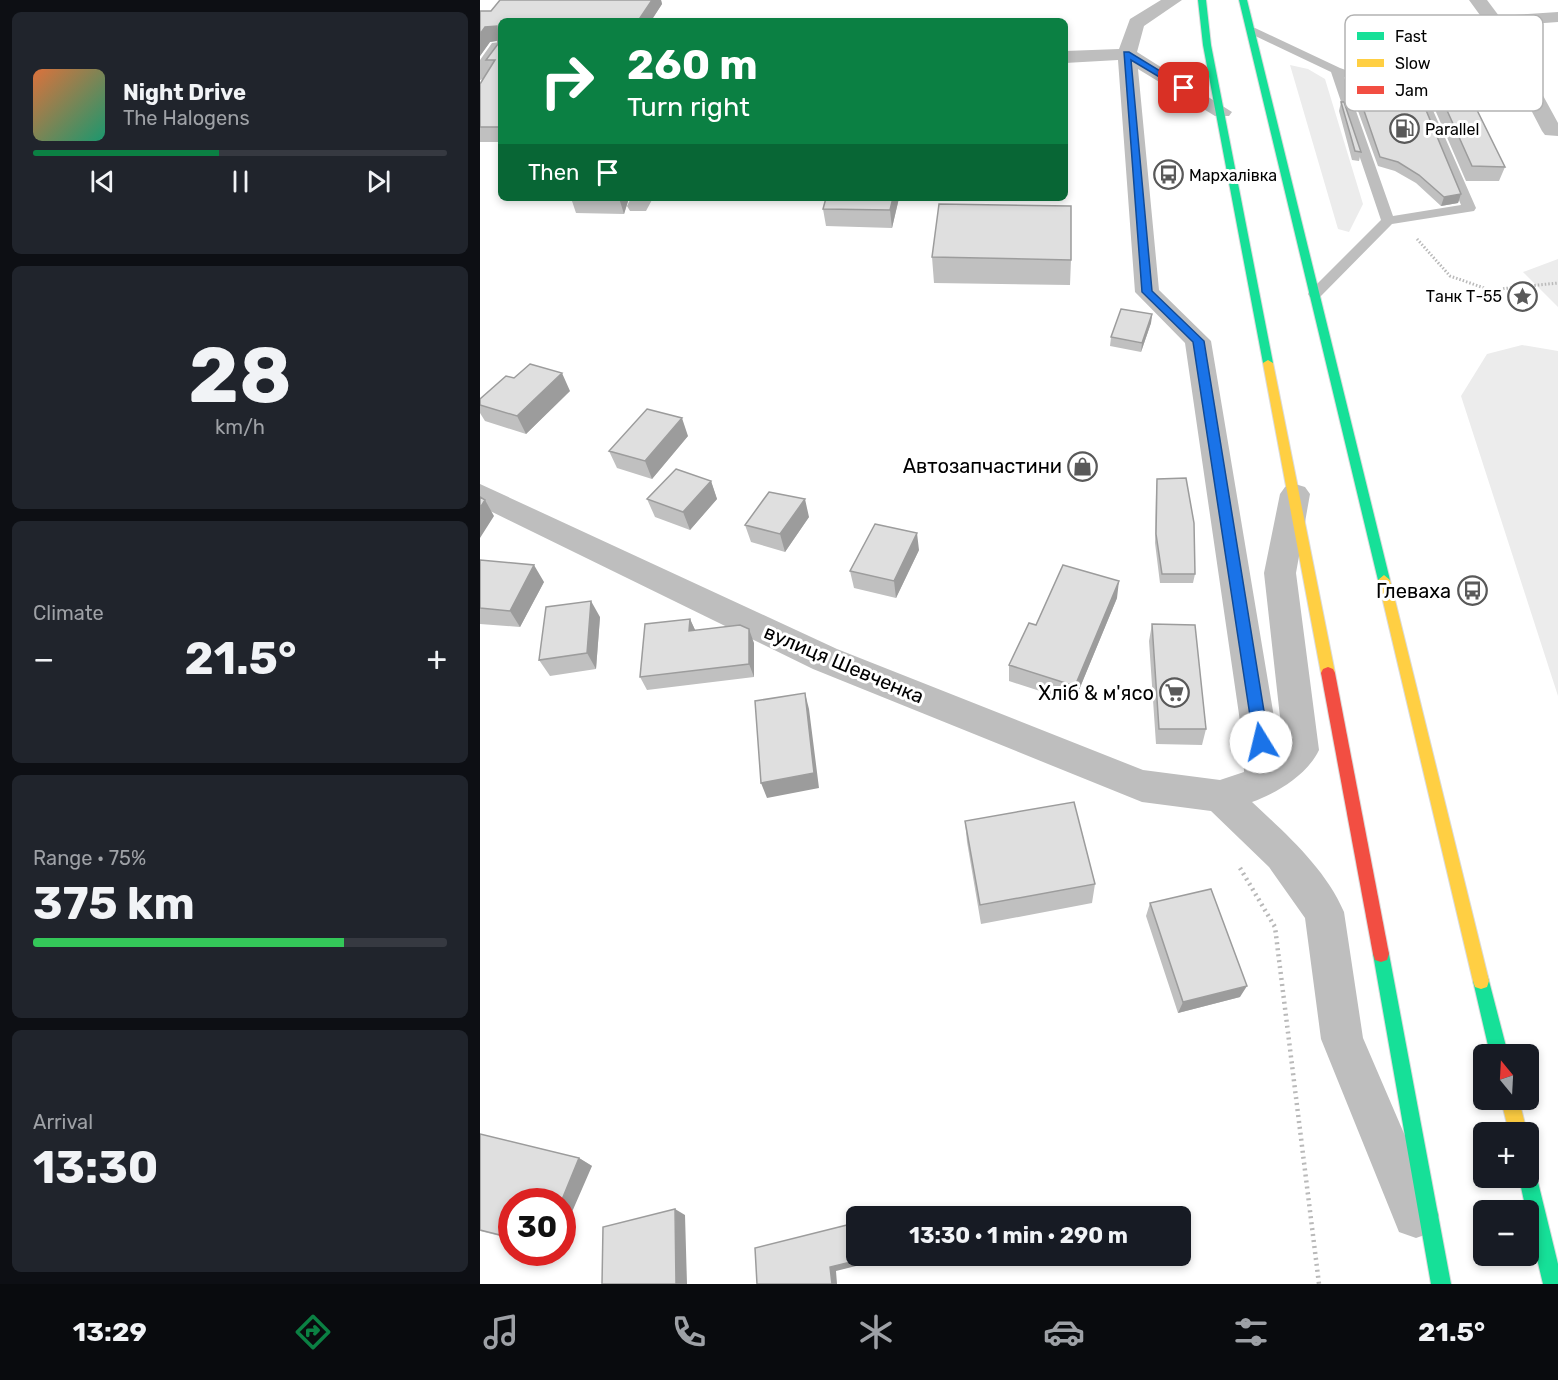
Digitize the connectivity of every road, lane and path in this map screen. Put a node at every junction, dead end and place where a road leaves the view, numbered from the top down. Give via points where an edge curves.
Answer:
1 (1173, 0) edge
2 (1202, 0) edge
3 (1243, 0) edge
4 (1478, 0) edge
5 (1489, 15) edge
6 (1558, 17) edge
7 (1543, 18) edge
8 (1251, 30) junction
9 (493, 46) edge
10 (1127, 54) junction
11 (1068, 57) edge
12 (1336, 70) junction
13 (1345, 73) edge
14 (480, 74) edge
15 (1345, 94) edge
16 (1222, 111) junction
17 (1352, 111) edge
18 (1428, 111) edge
19 (1541, 111) edge
20 (1552, 131) dead end
21 (1393, 220) junction
22 (1558, 283) edge
23 (1315, 294) junction
24 (480, 494) edge
25 (1295, 494) junction
26 (1263, 782) junction
27 (1220, 796) junction
28 (1238, 865) dead end
29 (1497, 1044) edge
30 (1530, 1188) edge
31 (1439, 1276) edge
32 (1319, 1284) edge
33 (1553, 1284) edge

1 - 10 street via 1136,23
2 - 16 highway
3 - 8 highway
4 - 5 street
6 - 7 street
8 - 12 lane
8 - 23 highway
9 - 14 street
10 - 11 street
10 - 16 street
10 - 26 street via 1147,292 1198,341 1261,742
12 - 13 lane
12 - 15 lane
16 - 25 highway
17 - 21 lane
18 - 21 lane via 1469,208
19 - 20 street
21 - 22 path via 1450,276 1490,290
21 - 23 lane
23 - 29 highway
24 - 27 street, вулиця Шевченка via 825,659 1142,786
25 - 26 street via 1280,573 1301,750
25 - 31 highway
26 - 27 street
27 - 31 street via 1282,855 1324,912 1342,1040
28 - 32 path via 1275,927
30 - 33 highway

